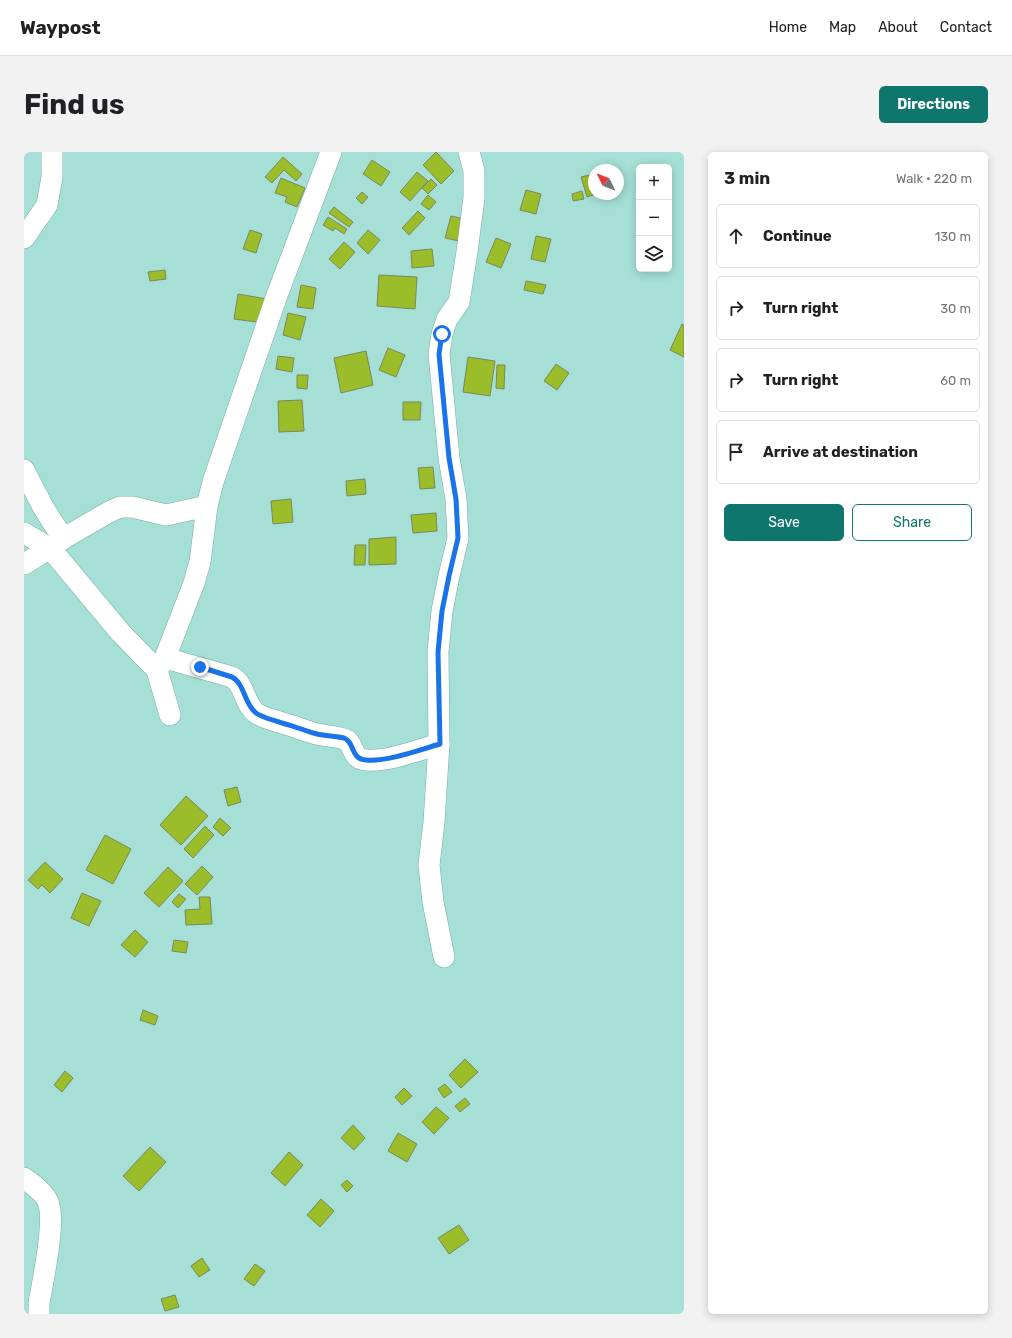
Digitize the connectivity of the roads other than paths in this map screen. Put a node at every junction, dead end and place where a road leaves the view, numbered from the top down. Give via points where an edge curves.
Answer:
1 (52, 152) edge
2 (332, 152) edge
3 (469, 152) edge
4 (24, 238) edge
5 (24, 470) edge
6 (207, 506) junction
7 (24, 533) edge
8 (57, 543) junction
9 (24, 564) edge
10 (161, 664) junction
11 (170, 715) dead end
12 (440, 744) junction
13 (444, 957) dead end
14 (24, 1178) edge
15 (39, 1314) edge

1 - 4 street via 52,177 47,205
2 - 6 street via 276,298
3 - 12 street via 474,171 474,198 467,252 459,302 447,319 439,354 449,458 456,499 458,538 442,611 438,652
5 - 8 street via 54,525
6 - 8 street via 166,515 132,507 120,507
6 - 10 street via 200,562 194,583
7 - 8 street
8 - 9 street
8 - 10 street via 120,632
10 - 11 street
10 - 12 street via 232,677 239,683 247,702 258,714 317,734 346,739 359,759 390,758
12 - 13 street via 429,865 433,902
14 - 15 street via 48,1201 52,1222

